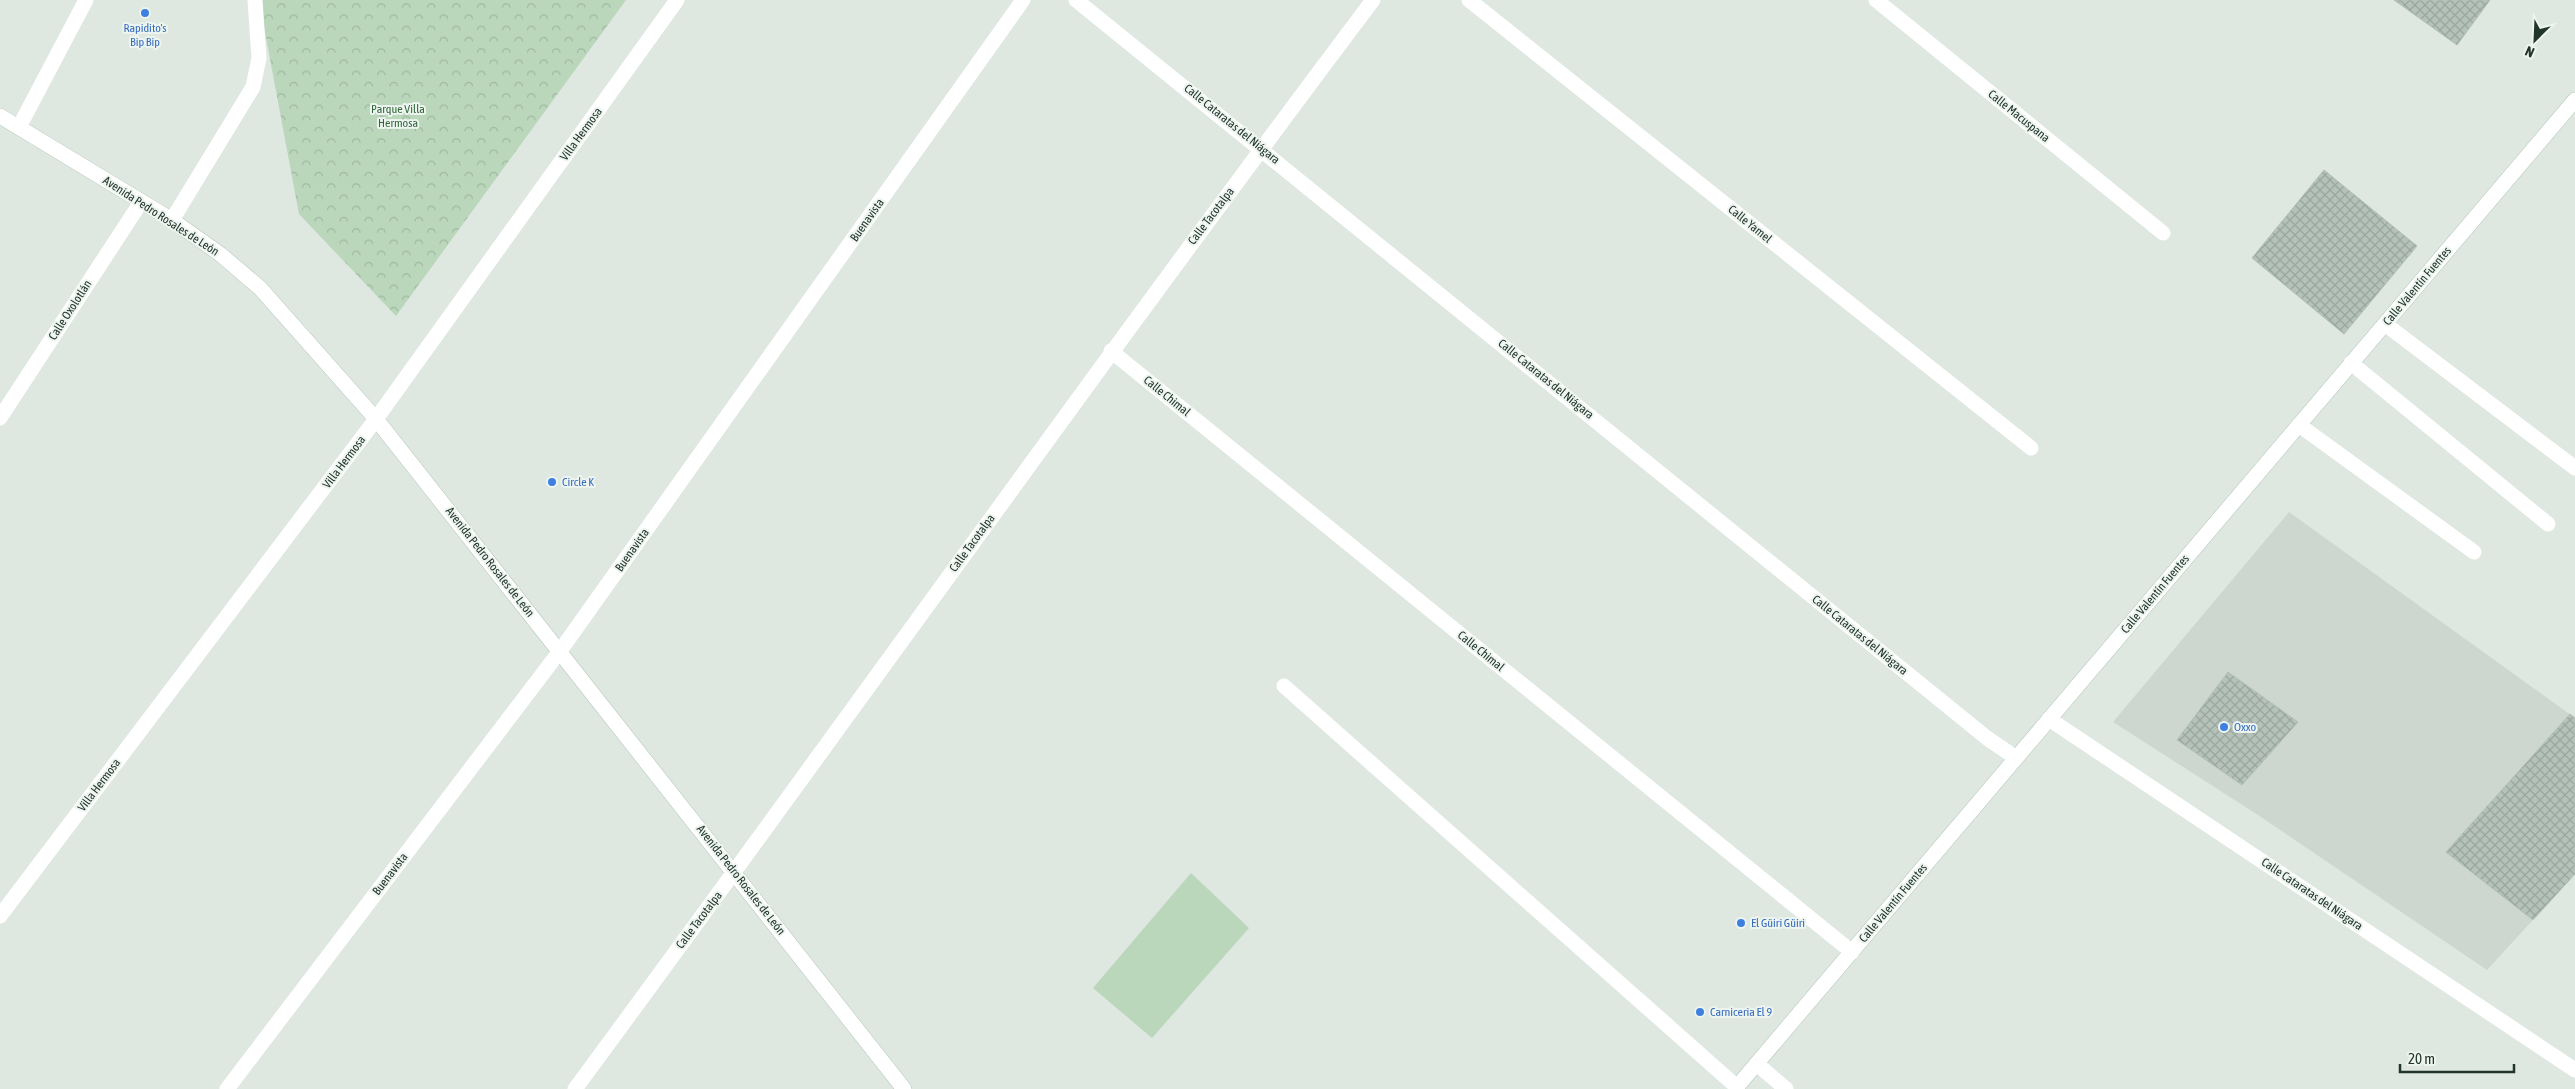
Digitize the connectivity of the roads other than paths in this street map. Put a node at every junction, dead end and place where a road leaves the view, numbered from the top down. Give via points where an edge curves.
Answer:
1 (86, 0) edge
2 (255, 0) edge
3 (677, 0) edge
4 (1023, 0) edge
5 (1076, 0) edge
6 (1373, 0) edge
7 (1469, 0) edge
8 (1876, 0) edge
9 (2575, 100) edge
10 (0, 116) edge
11 (19, 127) junction
12 (1262, 148) junction
13 (141, 202) junction
14 (172, 220) junction
15 (2163, 233) dead end
16 (2385, 324) junction
17 (1111, 351) junction
18 (2351, 363) junction
19 (0, 418) edge
20 (376, 419) junction
21 (2299, 425) junction
22 (2031, 448) dead end
23 (2575, 468) edge
24 (2548, 524) dead end
25 (2474, 552) dead end
26 (560, 651) junction
27 (1284, 686) dead end
28 (2049, 719) junction
29 (2016, 758) junction
30 (735, 872) junction
31 (0, 916) edge
32 (1852, 952) junction
33 (1756, 1064) junction
34 (2575, 1070) edge
35 (1736, 1088) edge
36 (227, 1089) edge
37 (575, 1089) edge
38 (904, 1089) edge
39 (1786, 1089) edge

1 - 11 street
2 - 14 street via 259,58 253,87
3 - 20 street, Villa Hermosa
4 - 26 street, Buenavista
5 - 12 street, Calle Cataratas del Niágara
6 - 12 street, Calle Tacotalpa
7 - 22 street, Calle Yamel
8 - 15 street, Calle Macuspana
9 - 16 street, Calle Valentín Fuentes
10 - 11 street, Avenida Pedro Rosales de León
11 - 13 street, Avenida Pedro Rosales de León
12 - 17 street, Calle Tacotalpa
12 - 29 street, Calle Cataratas del Niágara
13 - 14 street, Avenida Pedro Rosales de León
13 - 19 street, Calle Oxolotlán
14 - 20 street, Avenida Pedro Rosales de León via 260,288
16 - 18 street, Calle Valentín Fuentes
16 - 23 street
17 - 30 street, Calle Tacotalpa
17 - 32 street, Calle Chimal
18 - 21 street, Calle Valentín Fuentes
18 - 24 street
20 - 26 street, Avenida Pedro Rosales de León
20 - 31 street, Villa Hermosa
21 - 25 street
21 - 28 street, Calle Valentín Fuentes
26 - 30 street, Avenida Pedro Rosales de León
26 - 36 street, Buenavista
27 - 35 street
28 - 29 street, Calle Valentín Fuentes
28 - 34 street, Calle Cataratas del Niágara
29 - 32 street, Calle Valentín Fuentes
30 - 37 street, Calle Tacotalpa
30 - 38 street, Avenida Pedro Rosales de León
32 - 33 street, Calle Valentín Fuentes
33 - 35 street, Calle Valentín Fuentes
33 - 39 street

